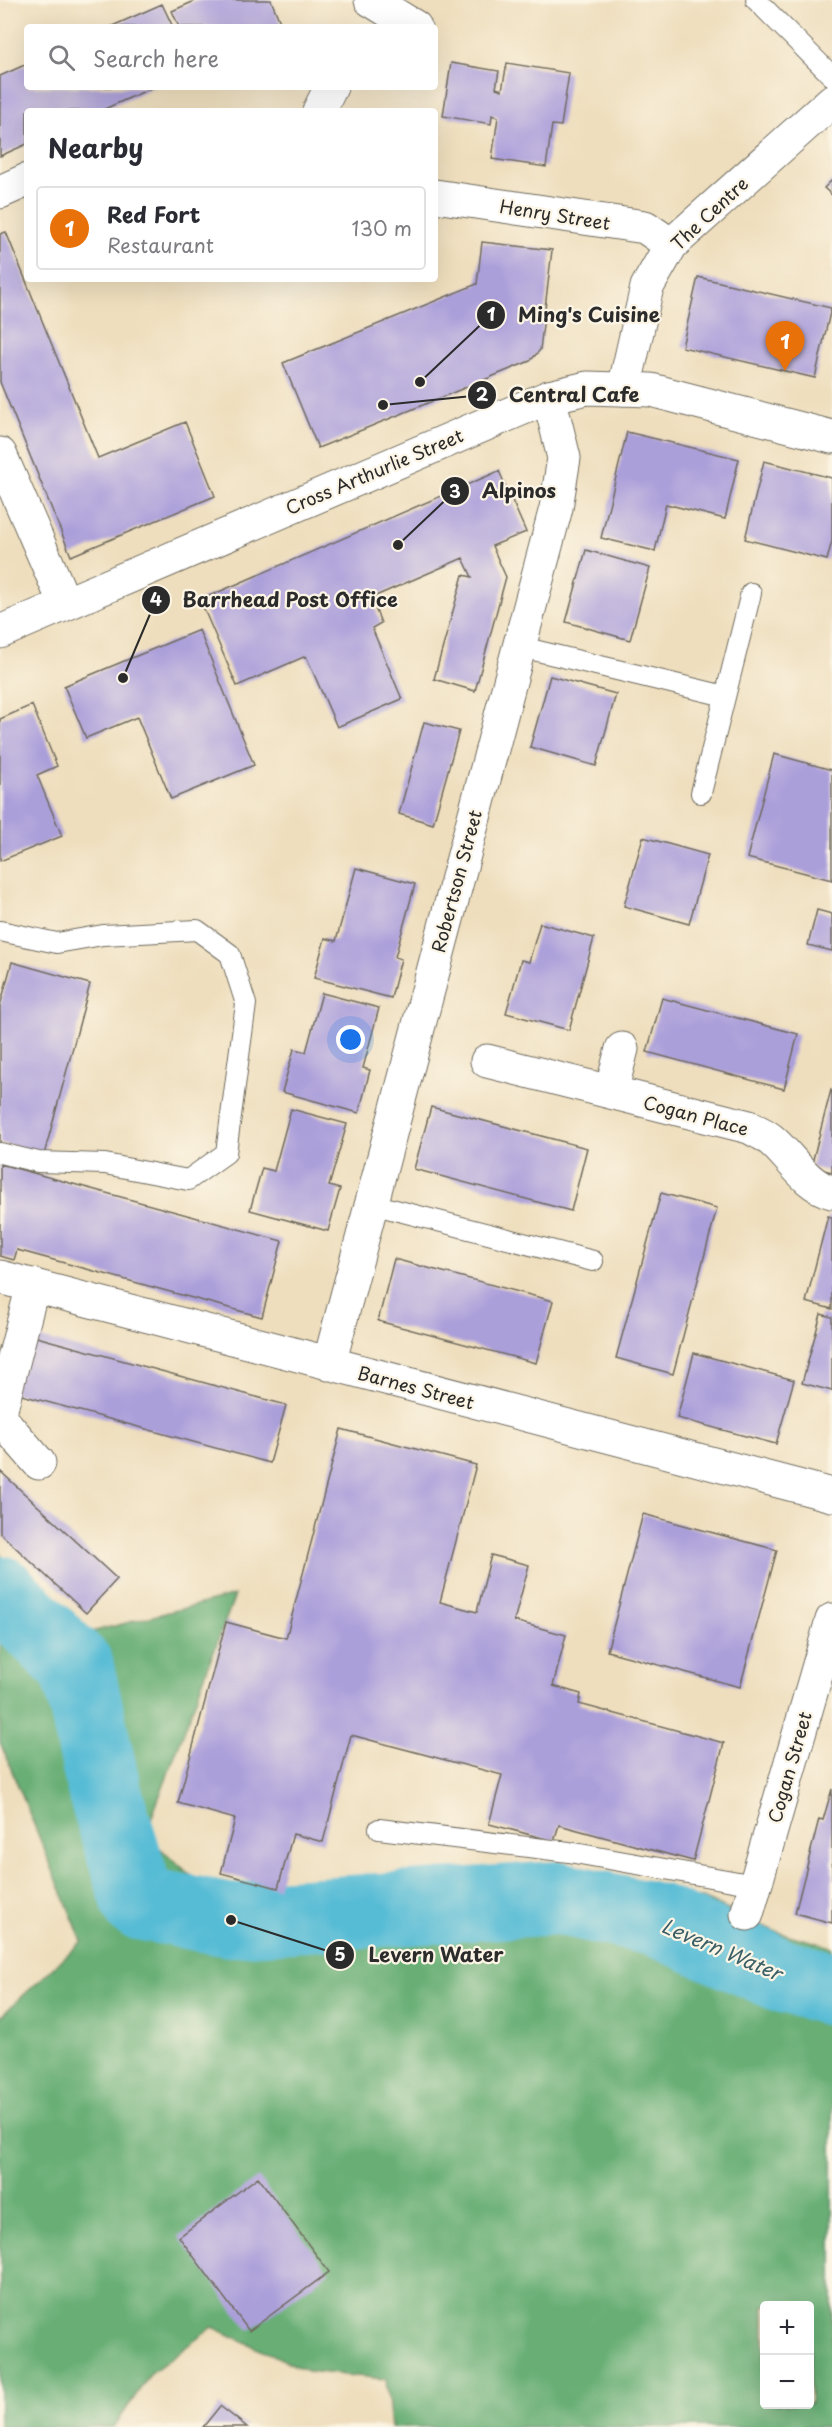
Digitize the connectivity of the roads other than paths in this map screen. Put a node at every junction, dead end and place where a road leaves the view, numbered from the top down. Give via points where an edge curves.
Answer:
1 (371, 0) edge
2 (756, 0) edge
3 (360, 24) edge
4 (410, 24) edge
5 (832, 76) edge
6 (330, 90) edge
7 (832, 101) edge
8 (320, 108) edge
9 (24, 181) edge
10 (0, 192) edge
11 (438, 196) edge
12 (671, 245) junction
13 (624, 389) junction
14 (549, 396) junction
15 (832, 436) edge
16 (0, 454) edge
17 (751, 593) dead end
18 (65, 604) junction
19 (0, 632) edge
20 (517, 646) junction
21 (725, 696) junction
22 (701, 793) dead end
23 (0, 931) edge
24 (622, 1049) dead end
25 (487, 1061) dead end
26 (611, 1092) junction
27 (0, 1153) edge
28 (832, 1192) edge
29 (372, 1204) junction
30 (593, 1261) dead end
31 (0, 1276) edge
32 (33, 1285) junction
33 (329, 1364) junction
34 (0, 1413) edge
35 (0, 1418) edge
36 (39, 1463) dead end
37 (832, 1495) edge
38 (832, 1620) edge
39 (379, 1829) dead end
40 (751, 1899) joint

1 - 3 street
1 - 4 street
2 - 5 lane
6 - 8 street
7 - 12 street, The Centre
9 - 10 street
11 - 12 street, Henry Street via 645,227
12 - 13 street, The Centre via 646,286
13 - 14 street, Cross Arthurlie Street via 587,388
13 - 15 street, Cross Arthurlie Street via 651,390
14 - 18 street, Cross Arthurlie Street
14 - 20 street, Robertson Street via 564,458 556,508
16 - 18 street
17 - 21 lane
18 - 19 street, Cross Arthurlie Street
20 - 21 lane
20 - 29 street, Robertson Street
21 - 22 lane
23 - 27 lane via 57,943 103,935 197,930 230,954 246,1004 226,1153 188,1180 105,1164 38,1162
24 - 26 street
25 - 26 street, Cogan Place
26 - 28 street, Cogan Place via 749,1127 770,1139 795,1166
29 - 30 lane
29 - 33 street, Robertson Street
31 - 32 street, Barnes Street
32 - 33 street, Barnes Street
32 - 34 street
33 - 37 street, Barnes Street
35 - 36 street
38 - 40 street, Cogan Street
39 - 40 lane via 569,1852

